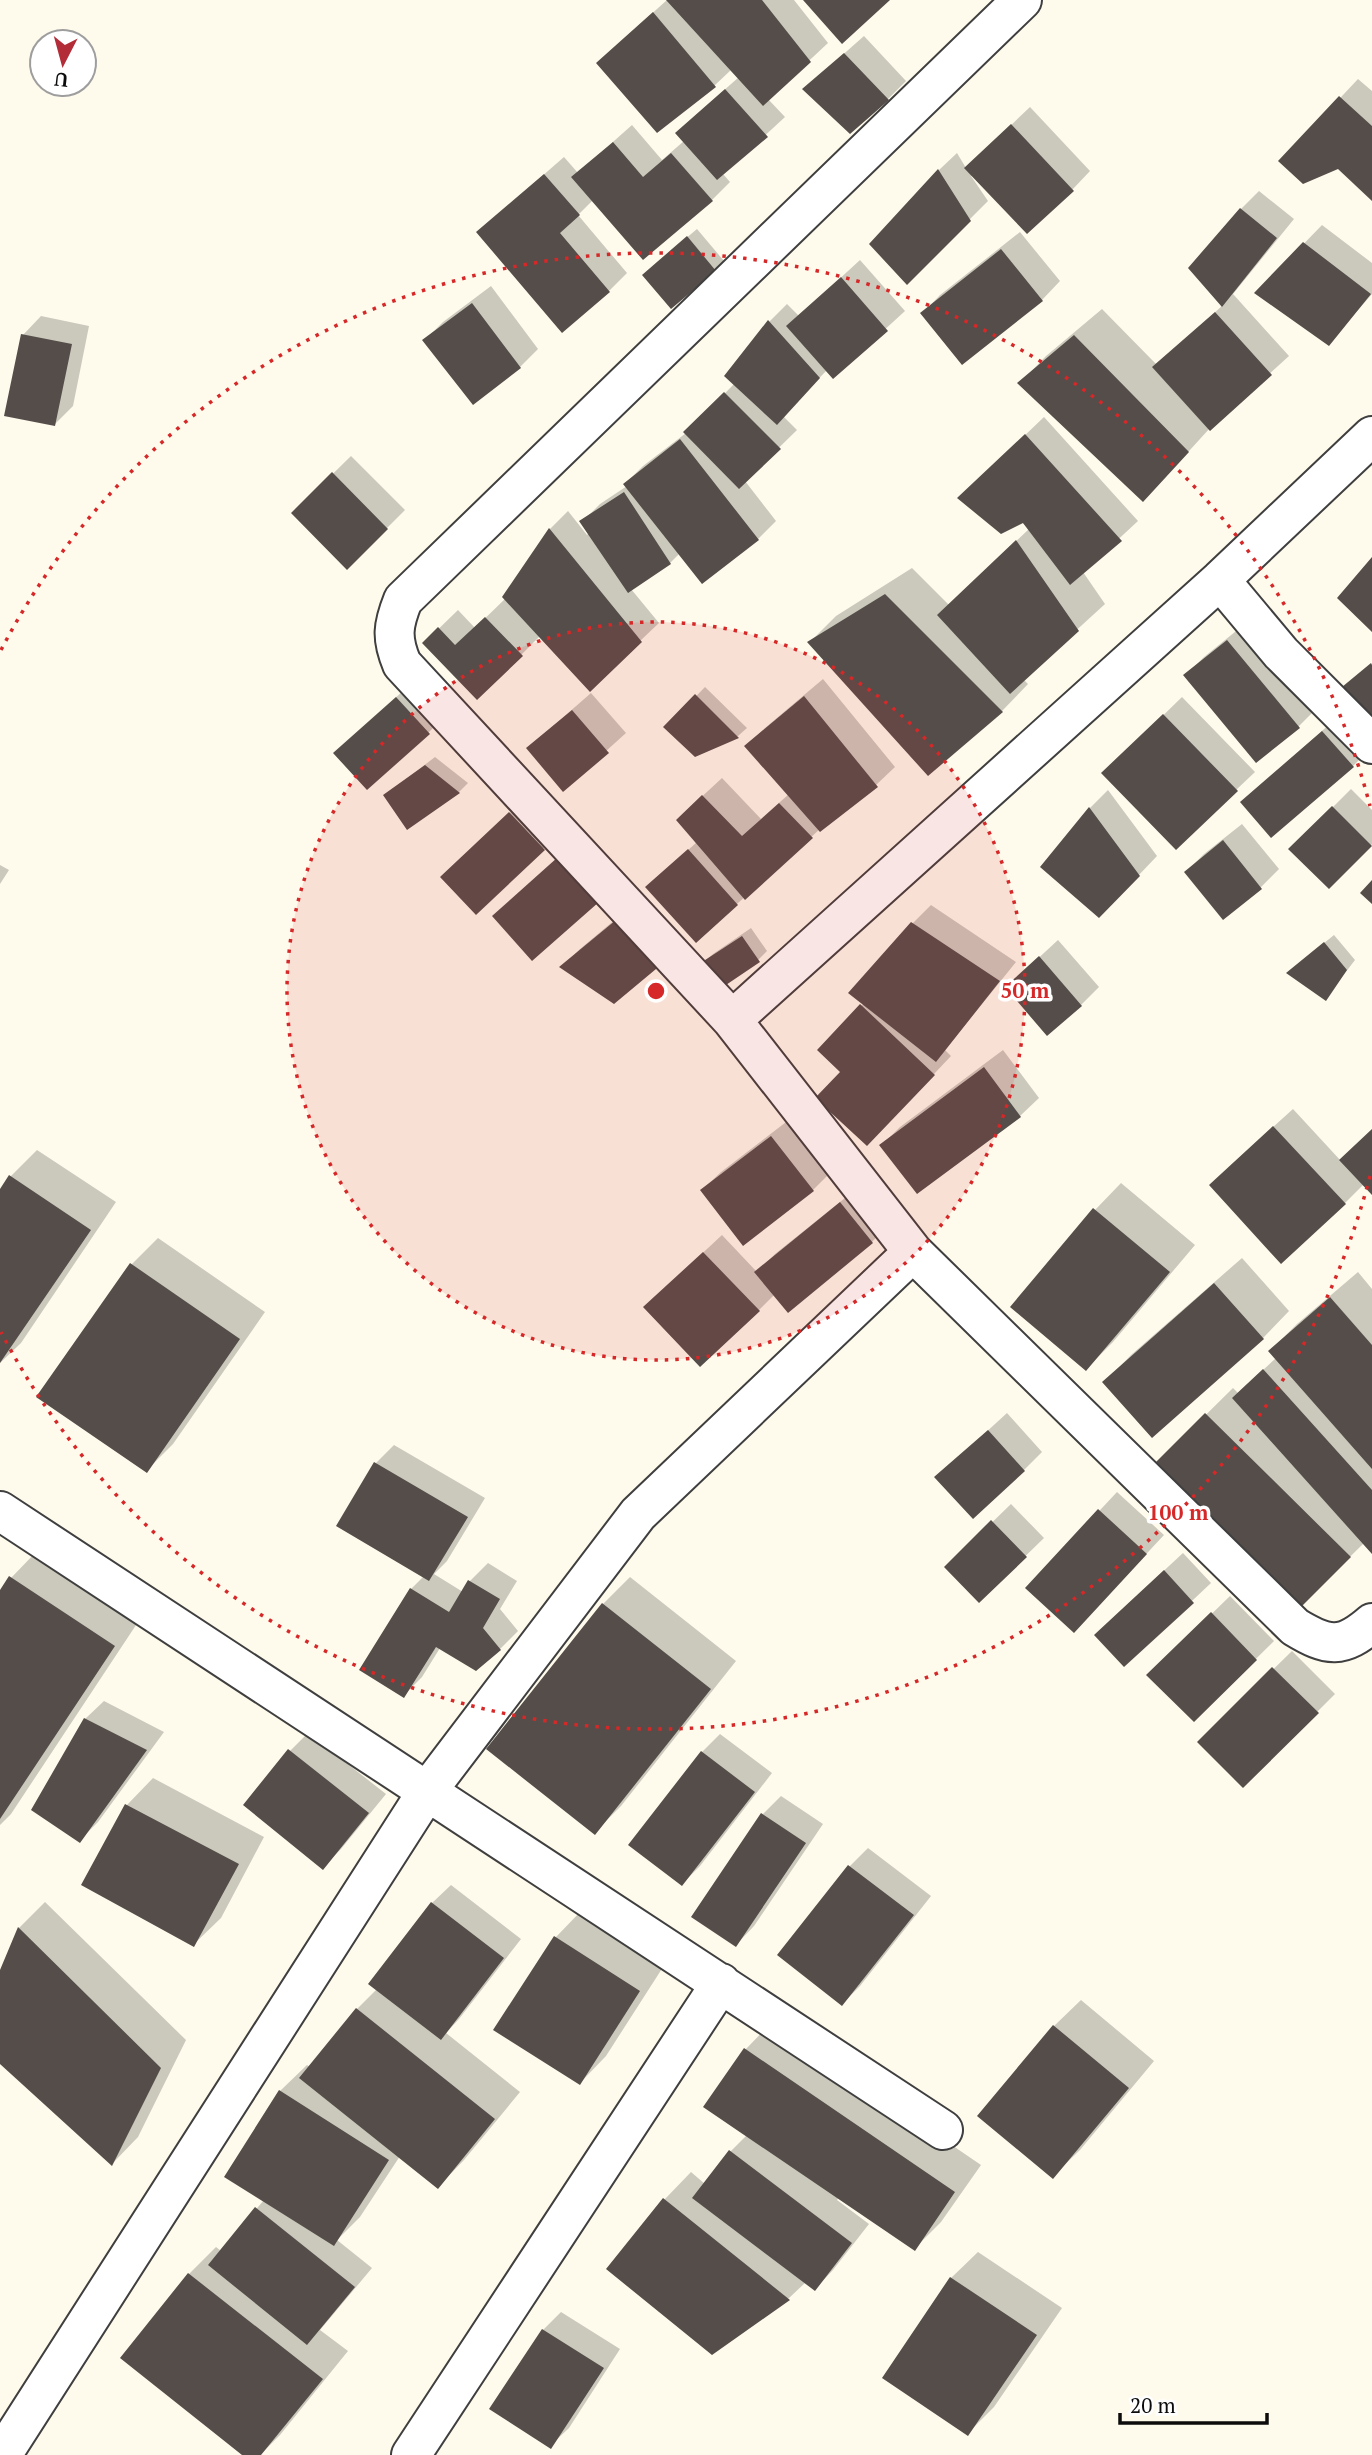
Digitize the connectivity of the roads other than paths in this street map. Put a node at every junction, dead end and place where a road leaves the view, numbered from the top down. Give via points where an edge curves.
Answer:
1 (1022, 0) edge
2 (1372, 436) edge
3 (1220, 580) junction
4 (1372, 744) edge
5 (732, 1020) junction
6 (914, 1252) junction
7 (0, 1511) edge
8 (1372, 1623) edge
9 (428, 1790) junction
10 (721, 1983) junction
11 (943, 2130) dead end
12 (2, 2455) edge
13 (411, 2455) edge

1 - 5 street via 403,600 394,623 402,664
2 - 3 street
3 - 4 street via 1281,653
3 - 5 street
5 - 6 street
6 - 8 street via 1295,1627 1316,1640 1338,1644
6 - 9 street via 638,1514
7 - 9 street
9 - 10 street
9 - 12 street
10 - 11 street
10 - 13 street

